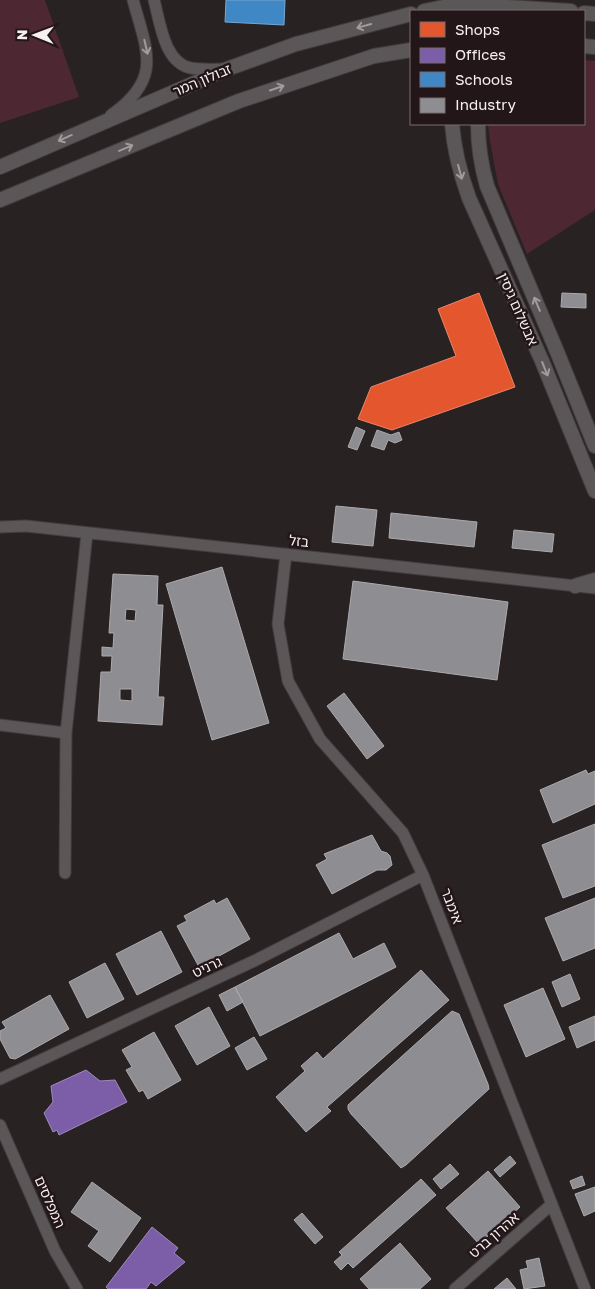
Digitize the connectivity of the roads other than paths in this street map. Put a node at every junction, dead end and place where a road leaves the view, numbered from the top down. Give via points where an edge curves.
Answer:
1 (134, 0) edge
2 (154, 0) edge
3 (431, 0) edge
4 (542, 0) edge
5 (459, 5) edge
6 (492, 6) edge
7 (414, 10) edge
8 (430, 10) edge
9 (552, 10) edge
10 (565, 10) edge
11 (409, 13) edge
12 (410, 50) edge
13 (374, 56) junction
14 (410, 58) edge
15 (227, 69) junction
16 (97, 124) junction
17 (452, 125) edge
18 (478, 125) edge
19 (0, 167) edge
20 (0, 200) edge
21 (595, 446) edge
22 (595, 491) edge
23 (0, 527) edge
24 (88, 533) junction
25 (286, 554) junction
26 (595, 580) edge
27 (575, 586) junction
28 (595, 588) edge
29 (0, 725) edge
30 (66, 733) junction
31 (64, 873) dead end
32 (424, 875) junction
33 (0, 1079) edge
34 (0, 1125) edge
35 (552, 1204) junction
36 (77, 1289) edge
37 (455, 1289) edge
38 (584, 1289) edge

1 -> 16 street via 148,52 146,76 127,103
2 - 15 street via 166,44 179,62 190,68
3 - 7 street, זבולון המר
4 - 10 street
5 - 6 street
5 - 8 street
6 - 9 street
11 -> 15 street, זבולון המר via 296,44
12 - 13 street
13 - 14 street
20 -> 13 street via 239,100
15 - 16 street, זבולון המר
16 -> 19 street, זבולון המר
17 -> 22 street, אבשלום גיסין via 454,148 468,198 542,361
21 -> 18 street, אבשלום גיסין via 487,186 481,163
23 - 24 street, בזל via 26,526
24 - 25 street, בזל
24 - 30 street
25 - 27 street, בזל
25 - 32 street, אימבר via 278,624 288,681 320,739 403,833
26 - 27 street
27 - 28 street, בזל
29 - 30 street
30 - 31 street
32 - 33 street, גרניט via 254,961
32 - 35 street, אימבר
34 - 36 street, המפלסים via 55,1251
35 - 37 street, אהרון ברט
35 - 38 street, אימבר

